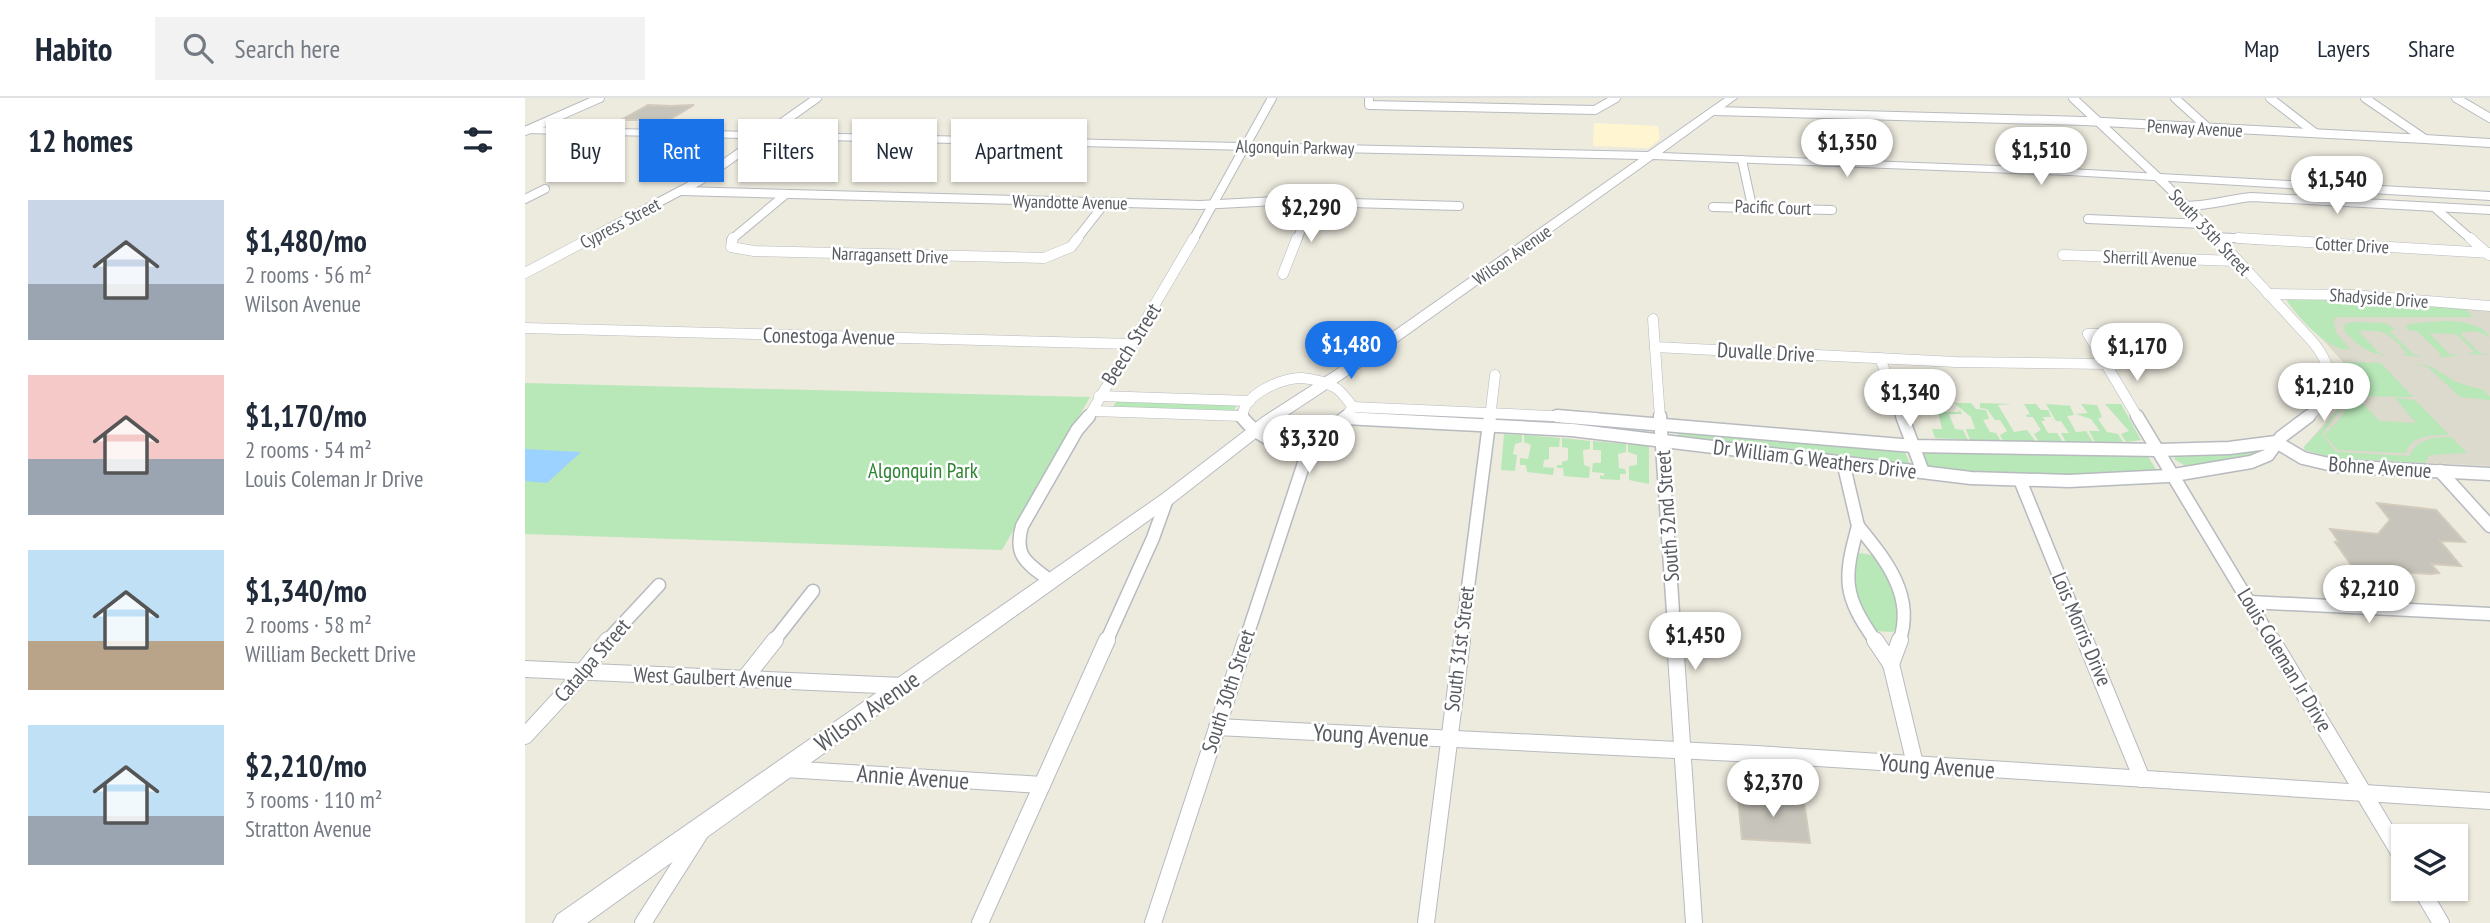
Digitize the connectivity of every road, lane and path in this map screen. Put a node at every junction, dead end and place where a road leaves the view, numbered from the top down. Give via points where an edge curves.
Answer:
1 (600, 98) edge
2 (817, 98) edge
3 (1272, 98) edge
4 (1616, 98) edge
5 (1732, 98) edge
6 (2073, 98) edge
7 (2175, 98) edge
8 (2270, 98) edge
9 (2365, 98) edge
10 (2456, 98) edge
11 (1369, 101) edge
12 (1714, 111) junction
13 (2490, 118) edge
14 (787, 119) edge
15 (2096, 122) junction
16 (2208, 128) junction
17 (526, 130) edge
18 (738, 134) edge
19 (2315, 134) junction
20 (838, 137) edge
21 (2425, 139) junction
22 (2490, 143) edge
23 (1245, 146) junction
24 (738, 153) edge
25 (1644, 158) junction
26 (1742, 160) junction
27 (2156, 177) junction
28 (545, 189) dead end
29 (681, 191) junction
30 (786, 194) junction
31 (2490, 196) edge
32 (525, 199) edge
33 (1313, 202) junction
34 (1105, 203) junction
35 (1212, 204) junction
36 (1459, 206) dead end
37 (1752, 206) junction
38 (2186, 206) junction
39 (1713, 207) dead end
40 (2434, 207) junction
41 (1832, 210) dead end
42 (2490, 210) edge
43 (2088, 219) dead end
44 (2203, 224) junction
45 (2215, 237) junction
46 (2489, 254) edge
47 (2063, 256) dead end
48 (2237, 261) junction
49 (525, 273) edge
50 (1283, 274) dead end
51 (2268, 294) junction
52 (2490, 306) edge
53 (1653, 318) dead end
54 (525, 328) edge
55 (1133, 344) junction
56 (1655, 347) junction
57 (1879, 358) junction
58 (2106, 364) junction
59 (1495, 375) dead end
60 (2331, 376) joint
61 (1330, 385) junction
62 (1099, 396) junction
63 (1250, 401) junction
64 (1353, 407) junction
65 (1094, 411) junction
66 (1241, 416) junction
67 (1345, 418) junction
68 (1488, 418) junction
69 (1660, 423) junction
70 (1260, 434) junction
71 (1317, 438) junction
72 (1661, 440) junction
73 (1300, 442) junction
74 (2276, 442) junction
75 (1913, 446) junction
76 (2159, 450) junction
77 (1305, 460) junction
78 (1843, 463) junction
79 (2440, 471) junction
80 (1923, 472) junction
81 (2490, 474) edge
82 (2174, 475) junction
83 (2020, 480) junction
84 (1167, 499) junction
85 (1858, 526) junction
86 (2490, 526) edge
87 (1051, 581) junction
88 (659, 584) dead end
89 (813, 591) dead end
90 (2250, 601) junction
91 (2490, 614) edge
92 (1891, 664) junction
93 (525, 670) edge
94 (581, 672) junction
95 (745, 678) junction
96 (902, 686) junction
97 (1217, 727) junction
98 (525, 736) edge
99 (1448, 738) junction
100 (1683, 750) junction
101 (1915, 764) junction
102 (785, 769) junction
103 (2142, 779) junction
104 (1042, 785) junction
105 (2364, 793) junction
106 (2490, 802) edge
107 (705, 825) junction
108 (2391, 839) edge
109 (2428, 901) edge
110 (566, 923) edge
111 (642, 923) edge
112 (980, 923) edge
113 (1153, 923) edge
114 (1426, 923) edge
115 (1695, 923) edge
116 (2441, 923) edge

1 - 17 street
2 - 14 street, Cypress Street
3 - 23 street, Beech Street
4 - 11 street via 1595,110
5 - 12 main road, Wilson Avenue
6 - 15 street, South 35th Street
7 - 16 street
8 - 19 street
9 - 21 street
10 - 13 street
12 - 15 street, Penway Avenue
12 - 25 main road, Wilson Avenue
15 - 16 street, Penway Avenue
15 - 27 street, South 35th Street
16 - 19 street, Penway Avenue
17 - 18 main road, Algonquin Parkway
19 - 21 street, Penway Avenue
20 - 23 main road, Algonquin Parkway
21 - 22 street, Penway Avenue
23 - 25 main road, Algonquin Parkway
23 - 35 street, Beech Street
24 - 29 street, Cypress Street
25 - 26 main road, Algonquin Parkway
25 - 61 main road, Wilson Avenue via 1375,351 1350,377
26 - 27 main road, Algonquin Parkway
26 - 37 street
27 - 31 main road, Algonquin Parkway
27 - 38 street, South 35th Street
28 - 32 street
29 - 30 street, Wyandotte Avenue
29 - 49 street, Cypress Street
30 - 34 street, Wyandotte Avenue
30 - 34 street, Narragansett Drive via 735,235 730,247 1044,258 1071,247
33 - 35 street, Wyandotte Avenue
33 - 36 street, Wyandotte Avenue
33 - 50 street
34 - 35 street, Wyandotte Avenue
35 - 55 street, Beech Street
37 - 39 street, Pacific Court
37 - 41 street, Pacific Court
38 - 40 street via 2256,197
38 - 44 street, South 35th Street
40 - 42 street
40 - 46 street
43 - 44 street
44 - 45 street, South 35th Street
45 - 46 street, Cotter Drive
45 - 48 street, South 35th Street
47 - 48 street, Sherrill Avenue
48 - 51 street, South 35th Street
51 - 52 street, Shadyside Drive
51 - 60 street, South 35th Street via 2322,352
53 - 56 street, South 32nd Street
54 - 55 street, Conestoga Avenue
55 - 62 street, Beech Street
56 - 57 street, Duvalle Drive
56 - 69 street, South 32nd Street
57 - 58 street, Duvalle Drive
57 - 75 street
58 - 58 street, Duvalle Drive via 2088,334 2142,336 2167,348 2161,357 2148,362
58 - 76 street
59 - 68 street, South 31st Street
60 - 74 street, Dr William G Weathers Drive via 2321,402
61 - 63 street via 1286,379
61 - 64 street
61 - 70 main road, Wilson Avenue
62 - 63 street
62 - 65 street, Beech Street
63 - 66 street
64 - 67 street
64 - 68 street, Dr William G Weathers Drive
65 - 66 street
65 - 87 street, Beech Street via 1077,430 1017,539 1022,558
66 - 70 street
67 - 68 street, Dr William G Weathers Drive
67 - 71 street
68 - 69 street, Dr William G Weathers Drive
68 - 72 street, Dr William G Weathers Drive
68 - 99 street, South 31st Street
69 - 72 street, South 32nd Street
69 - 75 street, Dr William G Weathers Drive
70 - 73 street
70 - 84 main road, Wilson Avenue via 1231,462
71 - 73 street
71 - 77 street, South 30th Street
72 - 78 street, Dr William G Weathers Drive
72 - 100 street, South 32nd Street
73 - 77 street
74 - 76 street, Dr William G Weathers Drive
74 - 79 street, Bohne Avenue via 2303,458 2337,466
74 - 82 street, Dr William G Weathers Drive via 2269,454 2250,462
75 - 76 street, Dr William G Weathers Drive
75 - 80 street
76 - 82 street, Louis Coleman Jr Drive
77 - 97 street, South 30th Street
78 - 80 street, Dr William G Weathers Drive
78 - 85 street
79 - 81 street, Bohne Avenue
79 - 86 street
80 - 83 street, Dr William G Weathers Drive
82 - 83 street, Dr William G Weathers Drive
82 - 90 street, Louis Coleman Jr Drive
83 - 103 street, Lois Morris Drive
84 - 87 main road, Wilson Avenue
84 - 104 street
85 - 92 street via 1847,566 1847,591
85 - 92 street via 1888,562 1902,594 1904,629
87 - 96 main road, Wilson Avenue
88 - 94 street, Catalpa Street
89 - 95 street
90 - 91 street
90 - 105 street, Louis Coleman Jr Drive
92 - 101 street
93 - 94 street, West Gaulbert Avenue
94 - 95 street, West Gaulbert Avenue
94 - 98 street, Catalpa Street
95 - 96 street, West Gaulbert Avenue
96 - 102 main road, Wilson Avenue
97 - 99 street, Young Avenue
97 - 113 street, South 30th Street
99 - 100 street, Young Avenue
99 - 114 street, South 31st Street
100 - 101 street, Young Avenue
100 - 115 street, South 32nd Street
101 - 103 street, Young Avenue
102 - 104 street, Annie Avenue
102 - 107 main road, Wilson Avenue
103 - 105 street, Young Avenue
104 - 112 street
105 - 106 street, Young Avenue
105 - 108 street, Louis Coleman Jr Drive
107 - 110 main road, Wilson Avenue
107 - 111 street
109 - 116 street

